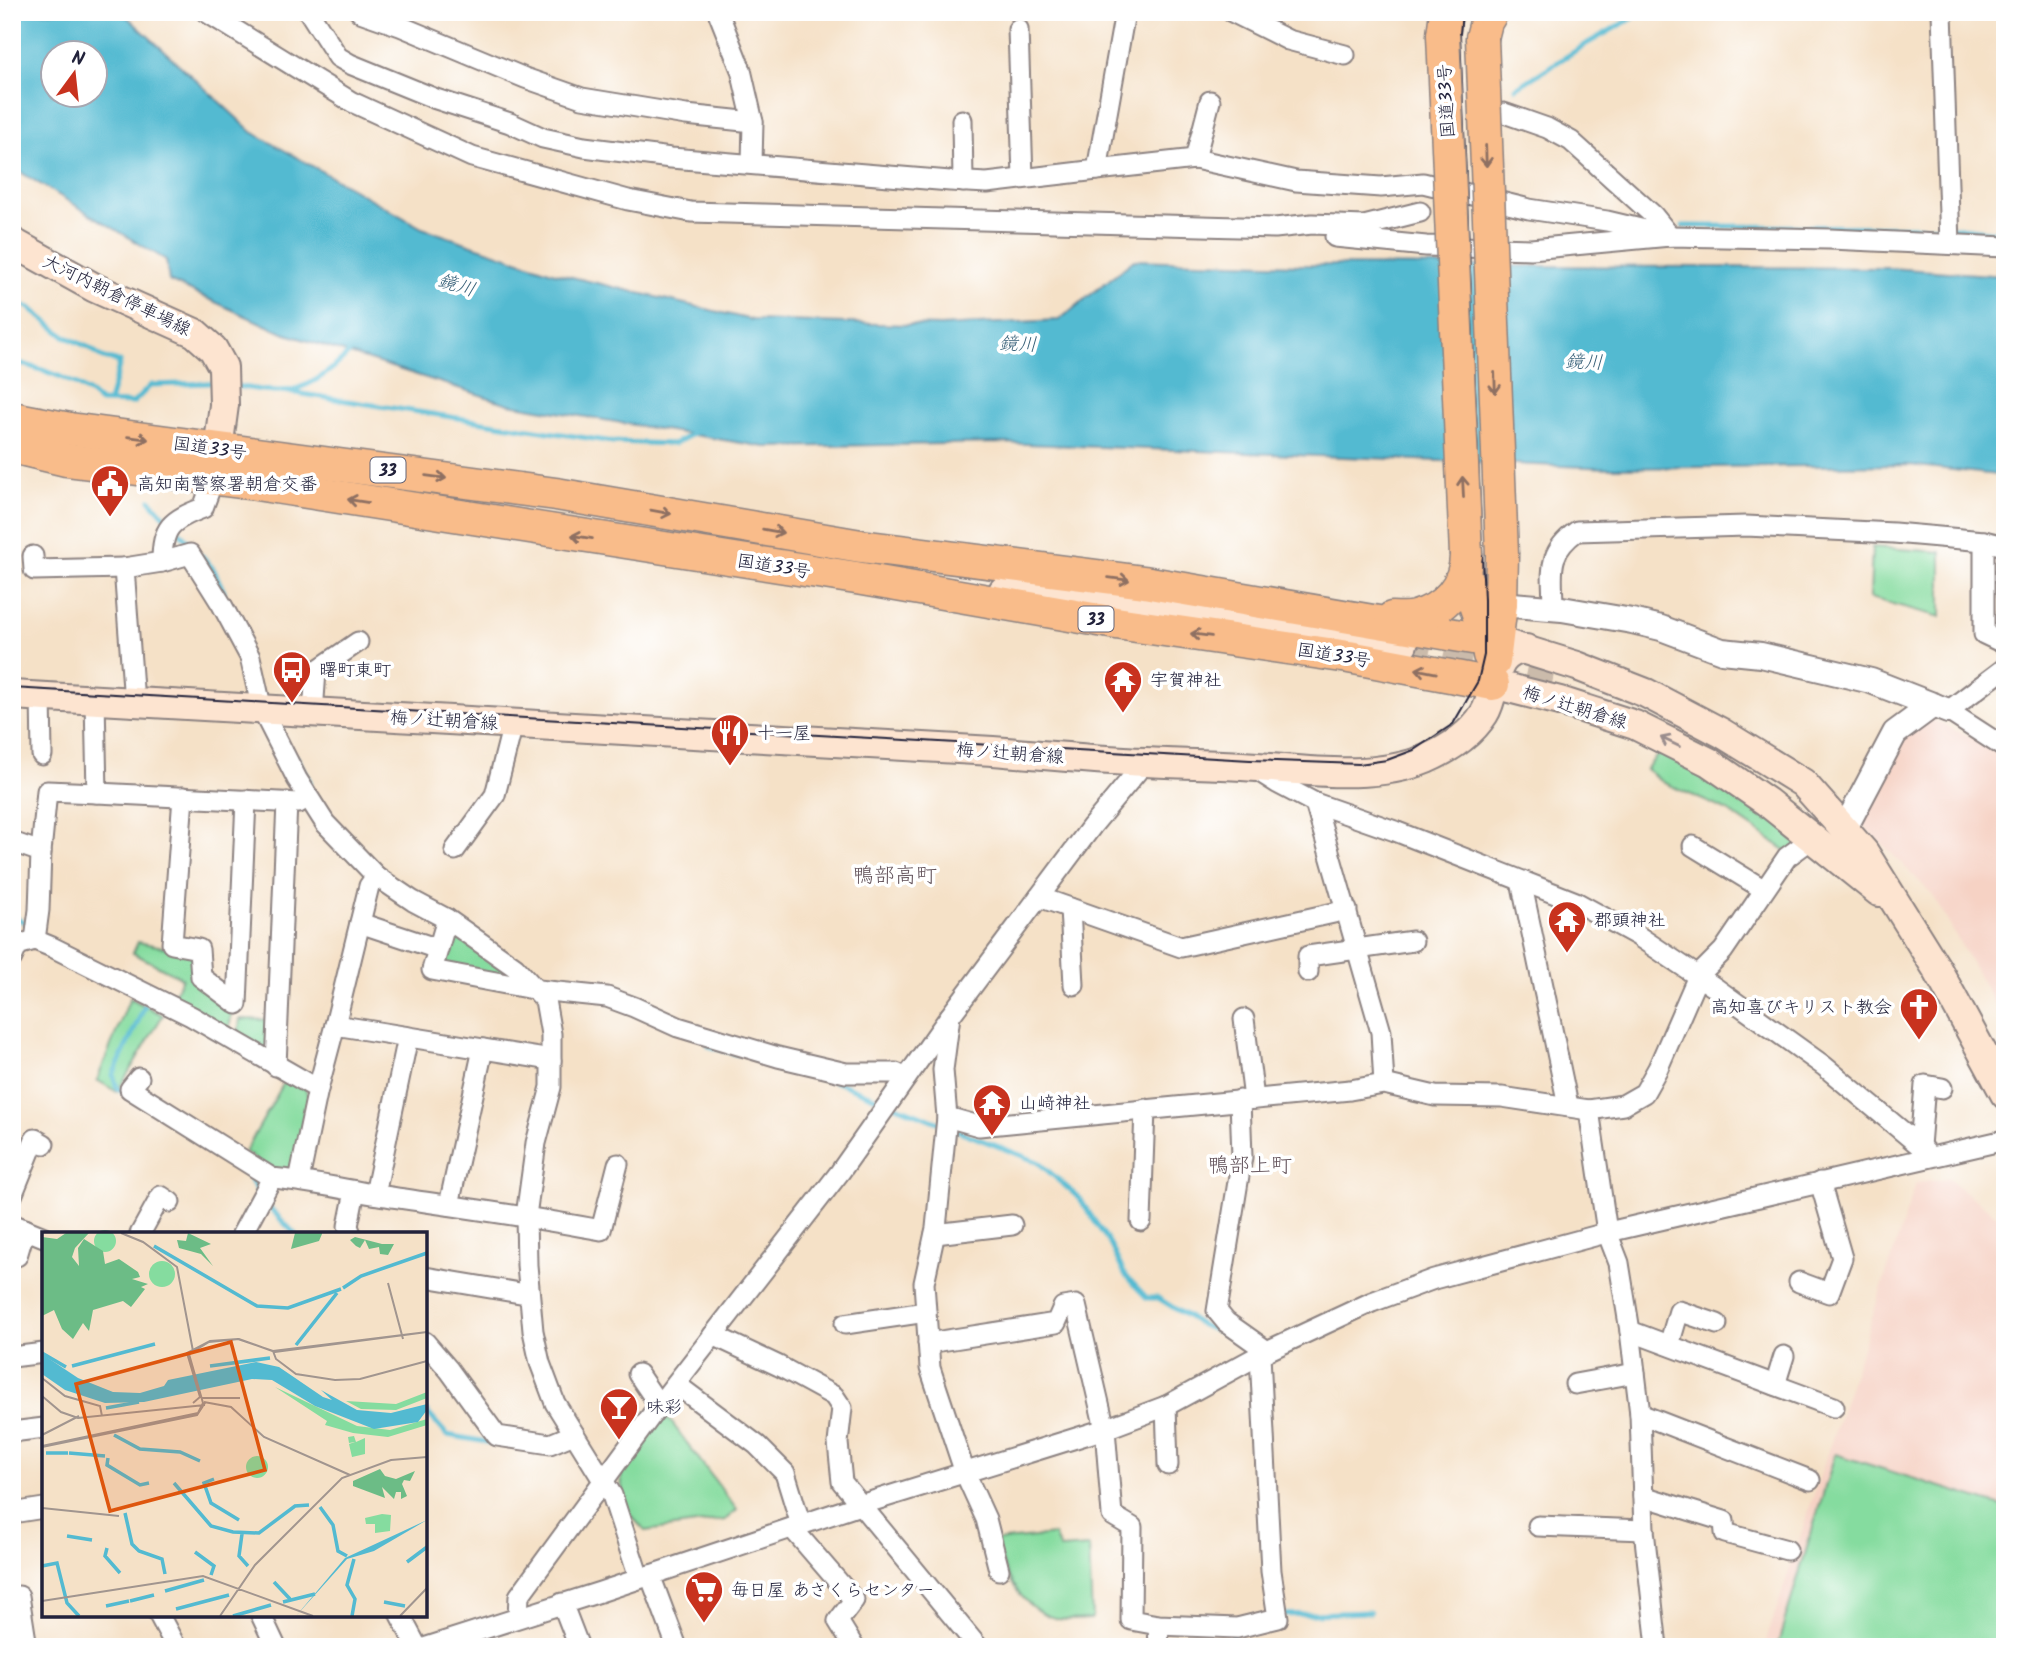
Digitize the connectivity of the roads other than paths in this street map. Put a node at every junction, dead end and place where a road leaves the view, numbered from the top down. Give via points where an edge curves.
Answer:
1 (206, 12) edge
2 (309, 12) edge
3 (360, 12) edge
4 (718, 12) edge
5 (1125, 12) edge
6 (1231, 12) edge
7 (1942, 12) edge
8 (400, 19) edge
9 (1444, 24) edge
10 (1487, 25) edge
11 (1018, 29) dead end
12 (1345, 55) dead end
13 (1210, 100) dead end
14 (1504, 113) dead end
15 (962, 120) dead end
16 (753, 122) junction
17 (1195, 159) junction
18 (752, 163) junction
19 (1097, 170) junction
20 (1023, 178) junction
21 (962, 182) junction
22 (1420, 212) dead end
23 (1275, 228) junction
24 (1670, 236) junction
25 (12, 242) edge
26 (1950, 244) junction
27 (2005, 247) edge
28 (12, 418) edge
29 (12, 447) edge
30 (217, 464) junction
31 (1984, 541) junction
32 (861, 546) junction
33 (2005, 546) edge
34 (33, 556) dead end
35 (162, 562) junction
36 (124, 568) junction
37 (1466, 571) junction
38 (856, 578) junction
39 (1106, 600) junction
40 (1501, 604) junction
41 (1553, 608) junction
42 (1363, 620) junction
43 (358, 642) dead end
44 (1503, 643) junction
45 (1403, 644) tunnel mouth
46 (2005, 644) edge
47 (2005, 668) edge
48 (1554, 677) tunnel mouth
49 (1493, 684) junction
50 (12, 695) edge
51 (41, 696) junction
52 (95, 700) junction
53 (134, 702) junction
54 (1941, 708) junction
55 (262, 710) junction
56 (313, 713) junction
57 (513, 724) junction
58 (2005, 748) edge
59 (42, 755) dead end
60 (1145, 762) junction
61 (1252, 766) junction
62 (97, 793) junction
63 (183, 797) junction
64 (246, 800) junction
65 (288, 803) junction
66 (311, 803) junction
67 (1315, 803) junction
68 (1844, 830) junction
69 (1813, 838) junction
70 (12, 842) edge
71 (1693, 846) dead end
72 (455, 850) dead end
73 (40, 852) junction
74 (1857, 860) junction
75 (376, 876) junction
76 (1521, 881) junction
77 (1763, 889) junction
78 (1039, 898) junction
79 (1070, 908) junction
80 (1346, 910) junction
81 (447, 919) junction
82 (360, 923) junction
83 (1413, 941) dead end
84 (20, 947) edge
85 (1357, 948) junction
86 (438, 949) junction
87 (1308, 972) dead end
88 (1699, 976) junction
89 (1074, 985) dead end
90 (538, 990) junction
91 (237, 1004) junction
92 (950, 1016) junction
93 (1244, 1019) dead end
94 (335, 1025) junction
95 (408, 1037) junction
96 (232, 1039) junction
97 (483, 1049) junction
98 (551, 1060) junction
99 (276, 1066) junction
100 (139, 1078) dead end
101 (906, 1078) junction
102 (1384, 1084) junction
103 (1942, 1088) dead end
104 (318, 1089) junction
105 (2005, 1094) edge
106 (1247, 1100) junction
107 (1568, 1105) junction
108 (1145, 1109) junction
109 (1589, 1110) junction
110 (947, 1124) junction
111 (2005, 1140) edge
112 (44, 1144) dead end
113 (1924, 1151) junction
114 (618, 1164) dead end
115 (299, 1180) junction
116 (1820, 1182) junction
117 (14, 1186) edge
118 (264, 1190) junction
119 (355, 1191) junction
120 (375, 1195) junction
121 (160, 1196) dead end
122 (449, 1205) junction
123 (526, 1216) junction
124 (1141, 1221) dead end
125 (1012, 1225) dead end
126 (27, 1230) edge
127 (141, 1232) edge
128 (243, 1232) edge
129 (350, 1232) edge
130 (1607, 1232) junction
131 (935, 1234) junction
132 (17, 1256) dead end
133 (427, 1277) edge
134 (1799, 1282) dead end
135 (529, 1292) junction
136 (926, 1312) junction
137 (845, 1324) dead end
138 (1717, 1324) dead end
139 (1630, 1331) junction
140 (713, 1335) junction
141 (928, 1343) junction
142 (427, 1344) edge
143 (1668, 1346) junction
144 (42, 1353) edge
145 (1264, 1353) junction
146 (1784, 1356) dead end
147 (12, 1357) edge
148 (1635, 1373) junction
149 (638, 1374) dead end
150 (677, 1384) junction
151 (1575, 1384) dead end
152 (1775, 1385) junction
153 (659, 1405) junction
154 (1166, 1406) junction
155 (1834, 1407) dead end
156 (1640, 1414) junction
157 (42, 1428) edge
158 (1105, 1429) junction
159 (12, 1432) edge
160 (574, 1434) junction
161 (1168, 1465) dead end
162 (965, 1474) junction
163 (1810, 1480) dead end
164 (602, 1482) junction
165 (1643, 1496) junction
166 (860, 1505) junction
167 (42, 1508) edge
168 (12, 1513) edge
169 (1538, 1526) dead end
170 (796, 1527) junction
171 (1644, 1531) junction
172 (1787, 1550) dead end
173 (999, 1570) dead end
174 (644, 1577) junction
175 (19, 1596) dead end
176 (562, 1603) junction
177 (518, 1616) junction
178 (160, 1617) edge
179 (262, 1617) edge
180 (401, 1617) edge
181 (1158, 1625) junction
182 (27, 1647) edge
183 (176, 1647) edge
184 (276, 1647) edge
185 (417, 1647) edge
186 (427, 1647) edge
187 (579, 1647) edge
188 (677, 1647) edge
189 (854, 1647) edge
190 (978, 1647) edge
191 (1159, 1647) edge
192 (1657, 1647) edge

1 - 23 street via 303,74 389,121 472,157 628,200 691,212
2 - 18 street via 338,57 351,64 543,138 629,153
3 - 8 street
4 - 16 street via 741,70
5 - 19 street
6 - 12 street via 1287,40
7 - 26 street
8 - 16 street via 525,78 582,98
37 -> 9 highway, 国道33号, bridge
10 -> 40 highway, bridge
11 - 20 street
13 - 17 street
14 - 24 street via 1571,141
15 - 21 street
16 - 18 street
17 - 19 street
17 - 24 street via 1296,181 1381,187 1423,183
18 - 21 street
19 - 20 street
20 - 21 street
22 - 23 street via 1364,226
23 - 24 street via 1426,246 1531,249
24 - 26 street
25 - 30 main road, 大河内朝倉停車場線 via 95,288 195,333 213,349 223,367
26 - 27 street
28 -> 30 highway, 国道33号 / 33
29 - 30 highway, 国道33号 / 33 via 66,460
30 -> 32 highway, 国道33号 / 33 via 556,494
30 - 35 street via 203,508 174,522 162,544
38 -> 30 highway, 国道33号 / 33
31 - 33 street
31 - 41 street via 1746,526 1577,531 1562,541 1555,554
31 - 46 street via 1984,634
32 - 39 main road
32 -> 42 highway, 国道33号 / 33 via 1144,582
34 - 36 street via 34,570
35 - 36 street
35 - 55 street via 190,554 250,657
36 - 53 street
37 - 40 street via 1476,596
37 - 42 highway, 国道33号 / 33 via 1451,596 1415,617
37 - 44 highway
38 - 39 main road
49 -> 38 highway, 国道33号 / 33
39 - 45 main road
40 - 41 street
40 - 44 highway
41 - 54 street via 1632,621 1722,651 1761,655 1871,681
42 - 44 highway, 国道33号 / 33
43 - 56 street via 316,671
44 - 49 highway
44 - 68 main road, 梅ノ辻朝倉線 via 1646,693 1722,733 1803,783
47 - 54 street
48 - 74 main road via 1676,723 1787,795
49 - 61 main road, 梅ノ辻朝倉線 via 1490,703 1469,732 1424,760 1371,771
69 -> 49 main road, 梅ノ辻朝倉線 via 1709,762 1634,725
50 - 51 main road, 梅ノ辻朝倉線
51 - 52 main road, 梅ノ辻朝倉線
51 - 59 street
52 - 53 main road, 梅ノ辻朝倉線
52 - 62 street
53 - 55 main road, 梅ノ辻朝倉線
54 - 58 street
54 - 68 street via 1895,733
55 - 56 main road, 梅ノ辻朝倉線
55 - 66 street
56 - 57 main road, 梅ノ辻朝倉線
57 - 60 main road, 梅ノ辻朝倉線
57 - 72 street via 495,795
60 - 61 main road, 梅ノ辻朝倉線
60 - 78 street
61 - 67 street
62 - 63 street
62 - 73 street via 47,791
63 - 64 street
63 - 91 street via 172,944 199,949 201,977
64 - 65 street
64 - 91 street
65 - 66 street
65 - 99 street
66 - 75 street
67 - 76 street
67 - 80 street
68 - 74 main road, 梅ノ辻朝倉線
69 - 74 main road, 梅ノ辻朝倉線
69 - 77 street via 1787,857
70 - 73 street
71 - 77 street
73 - 84 street via 39,910
74 - 105 main road, 梅ノ辻朝倉線 via 1902,912
75 - 81 street
75 - 82 street
76 - 88 street via 1576,902
76 - 107 street
77 - 88 street via 1723,951
78 - 79 street
78 - 92 street
79 - 80 street via 1181,947
79 - 89 street
80 - 85 street
81 - 86 street
81 - 90 street via 515,967
82 - 86 street
82 - 94 street
83 - 85 street
84 - 96 street via 191,1016
85 - 87 street via 1307,956
85 - 102 street via 1381,1032
86 - 90 street via 432,970
88 - 109 street via 1644,1093 1623,1105
88 - 113 street via 1824,1066
90 - 98 street via 545,1000
90 - 101 street via 607,997 678,1027 778,1057 846,1073 896,1073
91 - 96 street
92 - 101 street
92 - 110 street via 943,1070
93 - 106 street
94 - 95 street
94 - 104 street
95 - 97 street
95 - 120 street
96 - 99 street
97 - 98 street
97 - 122 street
98 - 123 street via 551,1087 536,1143
99 - 104 street
100 - 118 street via 131,1088
101 - 140 street via 840,1172
102 - 106 street
102 - 107 street via 1435,1096 1502,1097
103 - 113 street via 1925,1085
104 - 115 street
106 - 108 street
106 - 145 street via 1217,1311
107 - 109 street
108 - 110 street via 1042,1122
108 - 124 street
109 - 130 street
110 - 131 street
111 - 113 street
112 - 117 street via 34,1139
113 - 116 street
114 - 123 street via 601,1230
115 - 118 street
115 - 119 street
116 - 130 street
116 - 134 street via 1842,1258 1829,1293
118 - 128 street
119 - 120 street
119 - 129 street
120 - 122 street
121 - 127 street
122 - 123 street
123 - 135 street
125 - 131 street
126 - 132 street
130 - 139 street via 1619,1263
130 - 145 street via 1434,1279 1372,1302
131 - 136 street via 924,1283
133 - 135 street
135 - 160 street via 540,1363 555,1403
136 - 137 street
136 - 141 street
138 - 143 street via 1679,1311
139 - 143 street
139 - 148 street
140 - 150 street
140 - 166 street via 834,1396 842,1408 838,1443 842,1482
141 - 158 street via 1056,1323 1063,1307 1076,1305
141 - 162 street via 930,1368
142 - 160 street via 496,1436 550,1444
143 - 152 street
144 - 147 street
145 - 154 street
145 - 181 street via 1271,1571 1279,1618 1237,1628
146 - 152 street
148 - 151 street
148 - 156 street
149 - 153 street
150 - 153 street
150 - 170 street via 757,1445 785,1473
152 - 155 street
153 - 164 street
154 - 158 street
154 - 161 street
156 - 163 street
156 - 165 street
157 - 159 street
158 - 162 street
158 - 181 street via 1112,1515 1132,1527 1131,1619
160 - 164 street
162 - 166 street
162 - 173 street via 986,1519
164 - 174 street via 612,1495
164 - 177 street via 519,1596
165 - 171 street
165 - 172 street via 1724,1521 1725,1533
166 - 170 street
166 - 190 street
167 - 168 street
169 - 171 street
170 - 174 street
170 - 189 street via 854,1600 838,1621
171 - 192 street
174 - 176 street
174 - 188 street
175 - 182 street
176 - 177 street
176 - 187 street
177 - 186 street
178 - 183 street
179 - 184 street
180 - 185 street
181 - 191 street

